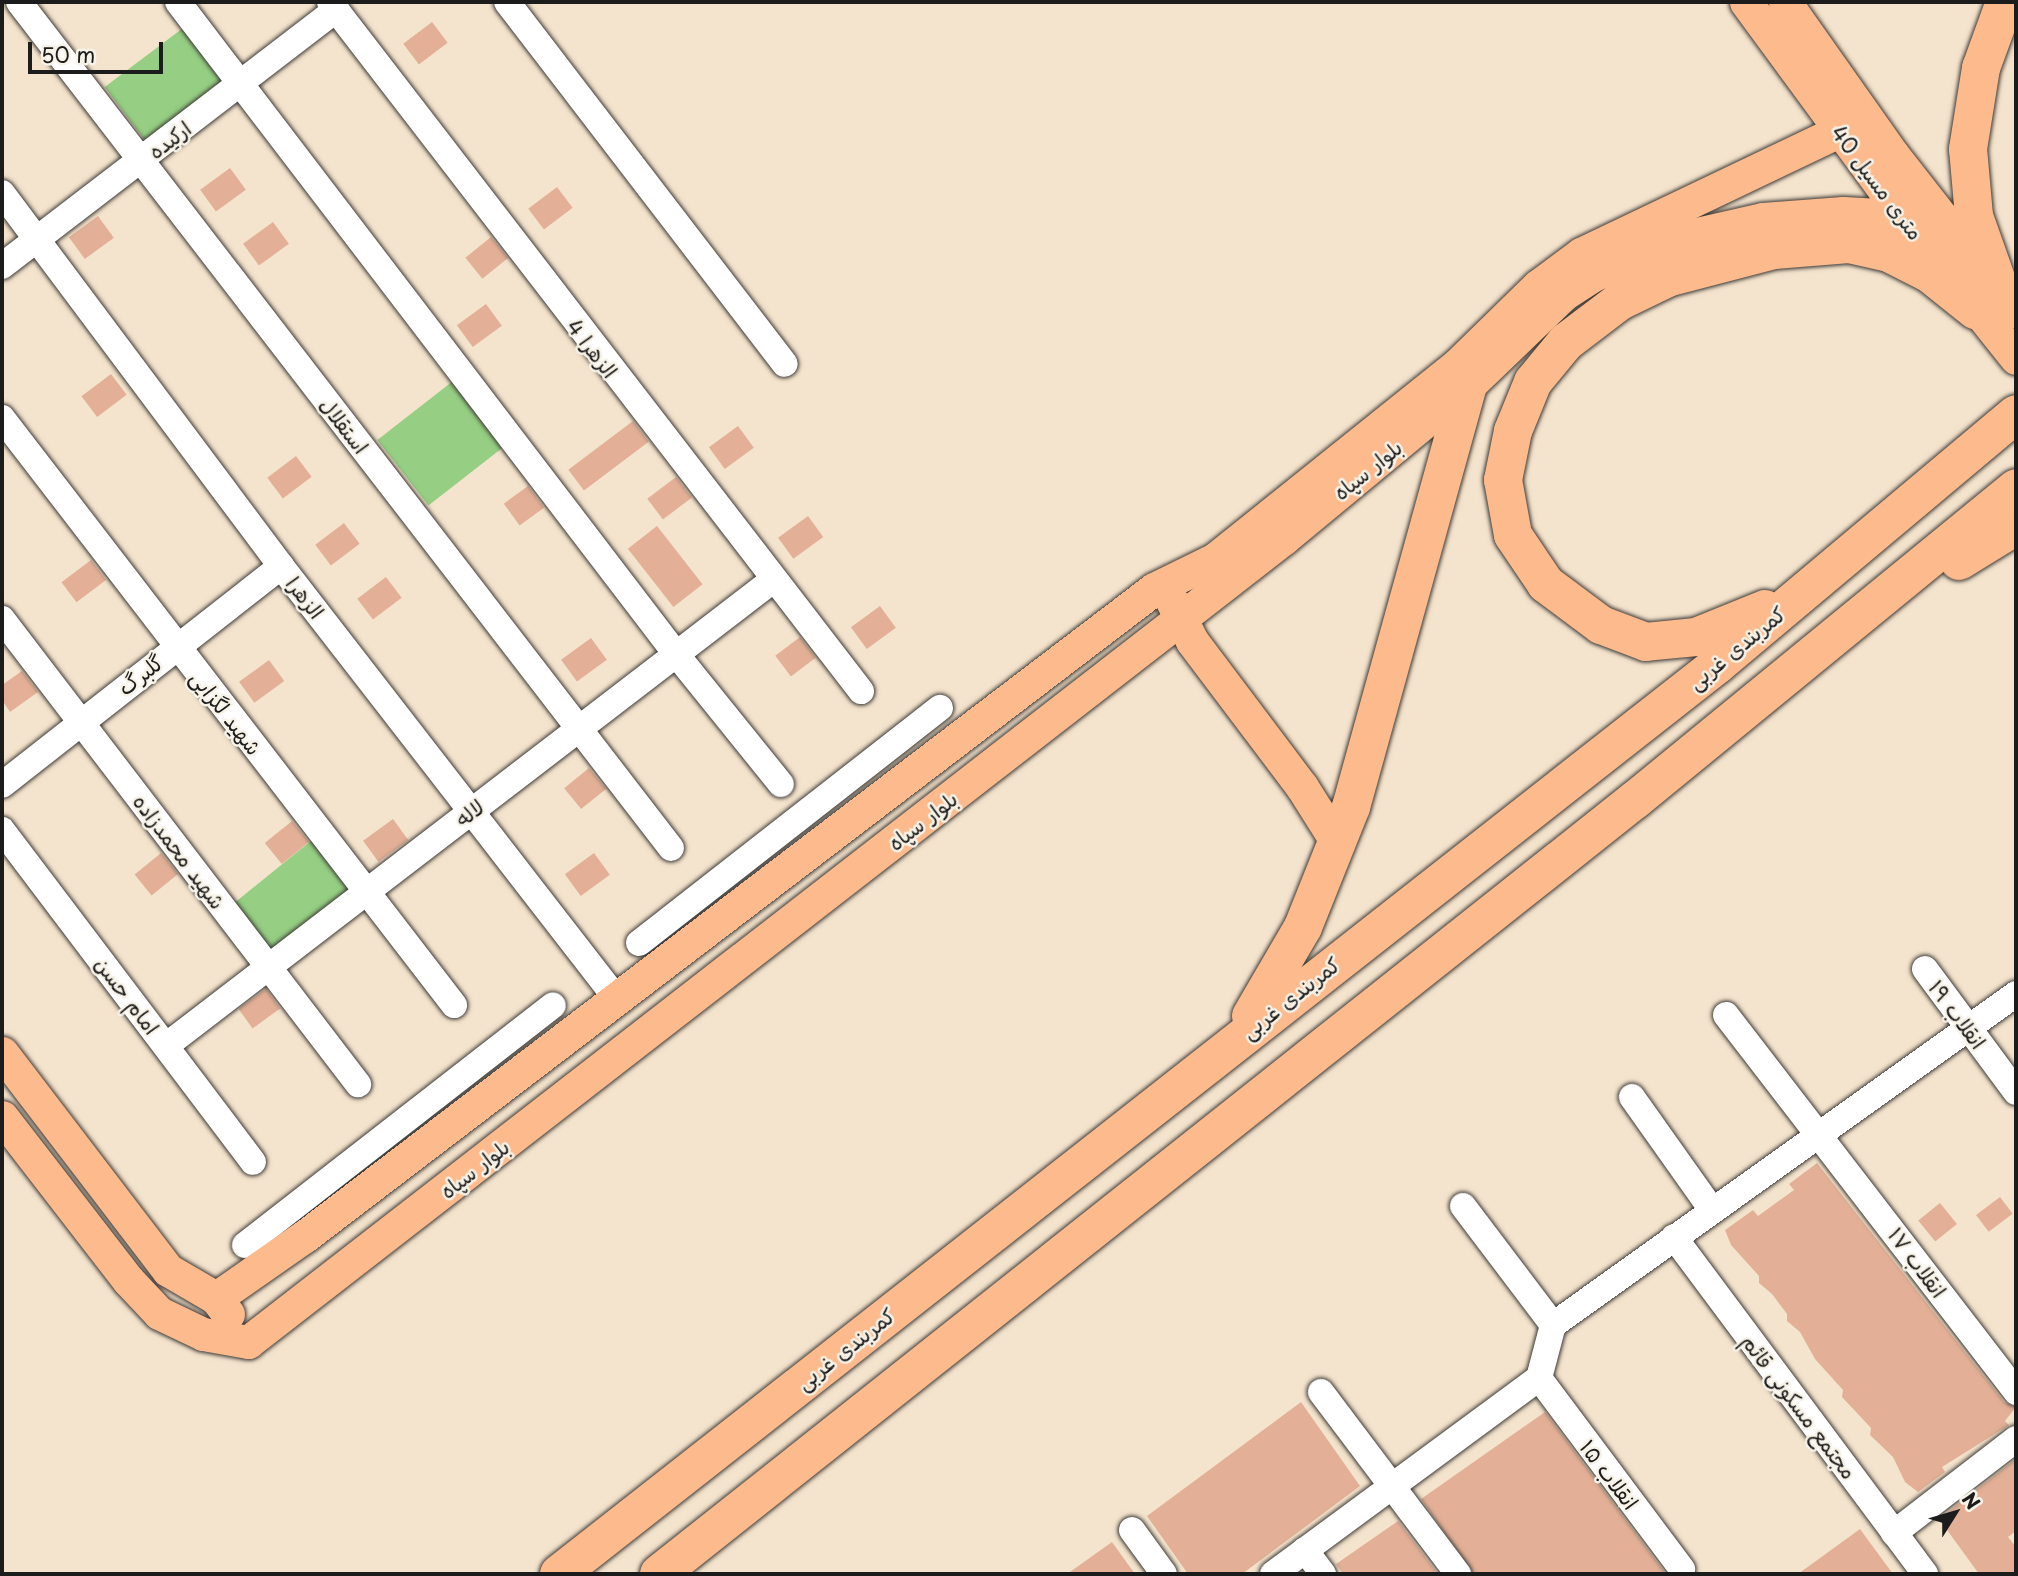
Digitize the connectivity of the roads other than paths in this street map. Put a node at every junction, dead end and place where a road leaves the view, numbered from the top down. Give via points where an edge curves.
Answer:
1 (19, 2) edge
2 (178, 2) edge
3 (507, 2) edge
4 (1746, 2) edge
5 (1785, 2) edge
6 (2005, 2) edge
7 (333, 6) edge
8 (241, 84) junction
9 (1851, 122) junction
10 (141, 160) junction
11 (2, 193) edge
12 (1913, 229) junction
13 (36, 239) junction
14 (2, 267) edge
15 (1998, 307) edge
16 (2016, 358) edge
17 (785, 364) dead end
18 (1478, 365) junction
19 (2016, 414) edge
20 (2, 418) edge
21 (2016, 488) edge
22 (2016, 526) edge
23 (281, 566) junction
24 (773, 580) junction
25 (1163, 583) junction
26 (1802, 593) junction
27 (1865, 612) junction
28 (1181, 618) junction
29 (2, 619) edge
30 (177, 646) junction
31 (676, 654) junction
32 (861, 691) dead end
33 (940, 708) dead end
34 (82, 719) junction
35 (579, 729) junction
36 (781, 784) dead end
37 (2, 785) edge
38 (472, 809) junction
39 (2, 830) edge
40 (1338, 844) junction
41 (671, 848) dead end
42 (767, 862) junction
43 (367, 891) junction
44 (639, 943) dead end
45 (267, 968) junction
46 (1925, 970) dead end
47 (2016, 994) edge
48 (616, 998) junction
49 (454, 1004) dead end
50 (553, 1005) dead end
51 (1726, 1015) dead end
52 (1970, 1029) junction
53 (1236, 1038) junction
54 (167, 1045) junction
55 (2, 1053) edge
56 (358, 1084) dead end
57 (2016, 1092) edge
58 (1632, 1097) dead end
59 (2, 1117) edge
60 (1820, 1132) junction
61 (409, 1137) junction
62 (253, 1161) dead end
63 (1464, 1206) dead end
64 (1712, 1210) junction
65 (1674, 1237) junction
66 (245, 1245) dead end
67 (216, 1298) junction
68 (1553, 1325) junction
69 (248, 1342) junction
70 (1539, 1378) junction
71 (1321, 1392) dead end
72 (2016, 1392) edge
73 (2016, 1438) edge
74 (1393, 1485) junction
75 (1132, 1530) dead end
76 (1895, 1533) junction
77 (1305, 1550) junction
78 (1682, 1569) dead end
79 (559, 1574) edge
80 (659, 1574) edge
81 (1164, 1574) edge
82 (1273, 1574) edge
83 (1323, 1574) edge
84 (1458, 1574) edge
85 (1925, 1574) edge

1 - 10 street, استقلال
2 - 8 street
3 - 17 street
4 - 9 main road, 40 متری مسیل
5 - 9 main road, 40 متری مسیل
6 - 15 highway via 1981,68 1968,149 1975,216
7 - 8 street, ارکیده
7 - 24 street, الزهرا 4
8 - 10 street, ارکیده
8 - 31 street
9 - 12 main road, 40 متری مسیل
9 - 15 main road, 40 متری مسیل
9 - 18 main road, بلوار سپاه via 1581,254 1538,286
10 - 13 street, ارکیده
10 - 35 street, استقلال
11 - 13 street, الزهرا
12 - 15 main road, 40 متری مسیل
12 - 18 main road, بلوار سپاه via 1880,215 1843,213 1763,219 1692,235 1593,275
13 - 14 street, ارکیده
13 - 23 street, الزهرا
15 - 16 main road, 40 متری مسیل
15 - 26 highway via 1879,250 1838,244 1774,250 1670,277 1620,301 1566,342 1533,382 1507,453 1506,512 1527,560 1574,607 1626,636 1667,643 1717,630
18 - 25 main road, بلوار سپاه via 1215,559
18 - 28 main road, بلوار سپاه
18 - 40 highway via 1374,737
19 - 26 highway, کمربندی غربی
20 - 30 street, شهید لگزایی
21 - 27 highway
22 - 27 highway via 1905,594
23 - 30 street, گلبرگ
23 - 38 street, الزهرا
24 - 31 street, لاله
24 - 32 street, الزهرا 4
25 - 28 main road
25 - 42 main road, بلوار سپاه
26 - 53 highway, کمربندی غربی via 1717,665
27 - 80 highway
28 - 40 main road
28 - 69 main road, بلوار سپاه
29 - 34 street, شهید محمدزاده
30 - 34 street, گلبرگ
30 - 43 street, شهید لگزایی
31 - 35 street, لاله
31 - 36 street
33 - 42 street
34 - 37 street, گلبرگ
34 - 45 street, شهید محمدزاده
35 - 38 street, لاله
35 - 41 street, استقلال
38 - 43 street, لاله
38 - 48 street, الزهرا
39 - 54 street, امام حسن
40 - 53 highway via 1303,928
42 - 44 street
42 - 48 main road, بلوار سپاه
43 - 45 street, لاله
43 - 49 street, شهید لگزایی
45 - 54 street, لاله
45 - 56 street, شهید محمدزاده
46 - 52 street, انقلاب ۱۹
47 - 52 street
48 - 61 main road, بلوار سپاه
50 - 61 street
51 - 60 street, انقلاب ۱۷
52 - 57 street, انقلاب ۱۹
52 - 60 street
53 - 79 highway, کمربندی غربی
54 - 62 street, امام حسن
55 - 67 main road via 168,1270
58 - 64 street
59 - 69 main road via 128,1280 159,1313 203,1334
60 - 64 street
60 - 72 street, انقلاب ۱۷
61 - 66 street
61 - 67 main road, بلوار سپاه
63 - 68 street
64 - 65 street
65 - 68 street
65 - 76 street, مجتمع مسکونی قائم
67 - 69 main road
68 - 70 street
70 - 74 street
70 - 78 street, انقلاب ۱۵
71 - 74 street
73 - 76 street
74 - 77 street
74 - 84 street
75 - 81 street
76 - 85 street, مجتمع مسکونی قائم
77 - 82 street
77 - 83 street

